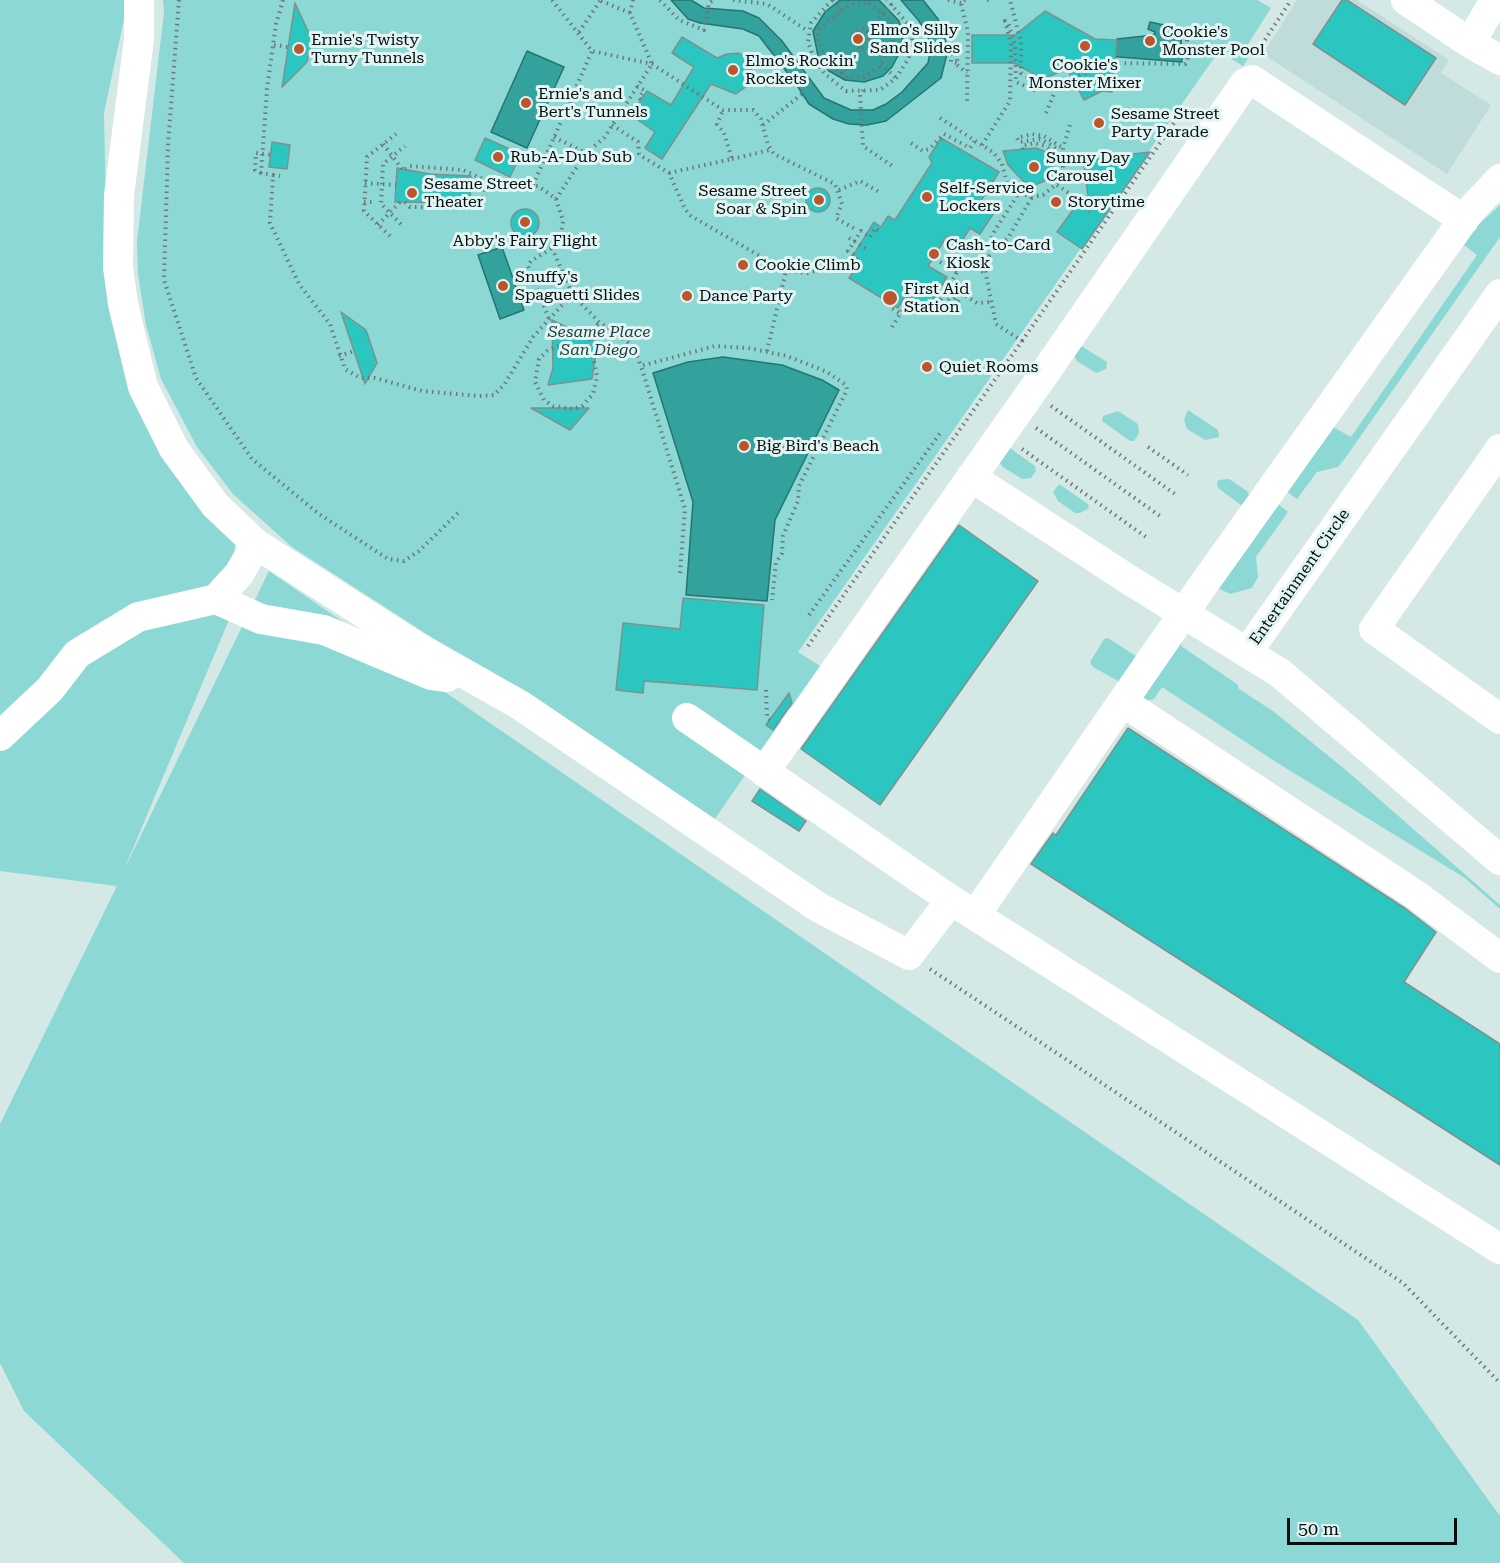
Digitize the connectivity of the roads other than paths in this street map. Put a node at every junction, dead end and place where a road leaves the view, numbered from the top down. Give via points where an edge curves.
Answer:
1 (139, 0) edge
2 (1406, 0) edge
3 (1495, 0) edge
4 (1470, 43) junction
5 (1500, 60) edge
6 (1500, 179) edge
7 (1500, 195) edge
8 (1464, 220) junction
9 (1500, 294) edge
10 (1500, 449) edge
11 (972, 477) junction
12 (256, 544) junction
13 (216, 599) junction
14 (1186, 613) junction
15 (1248, 651) junction
16 (480, 680) junction
17 (1124, 702) junction
18 (687, 718) dead end
19 (1500, 719) edge
20 (0, 736) edge
21 (764, 772) junction
22 (1500, 860) edge
23 (963, 907) junction
24 (1500, 958) edge
25 (1500, 1249) edge

1 - 12 street via 139,39 117,227 123,304 143,387 169,440 215,505
2 - 4 street
3 - 4 street
4 - 5 street
6 - 8 street
7 - 8 street via 1480,213
8 - 11 street via 1252,80 1245,83
8 - 14 street
9 - 15 street, Entertainment Circle
10 - 19 street via 1374,629
11 - 14 street
11 - 21 street
12 - 13 street via 239,574
12 - 16 street via 414,645
13 - 16 street via 261,619 324,630 431,675
13 - 20 street via 138,617 77,654 50,689
14 - 15 street
14 - 17 street
15 - 22 street, Entertainment Circle via 1311,698
16 - 23 street via 818,907 909,956
17 - 23 street
17 - 24 street via 1416,895
18 - 21 street
21 - 23 street
23 - 25 street

